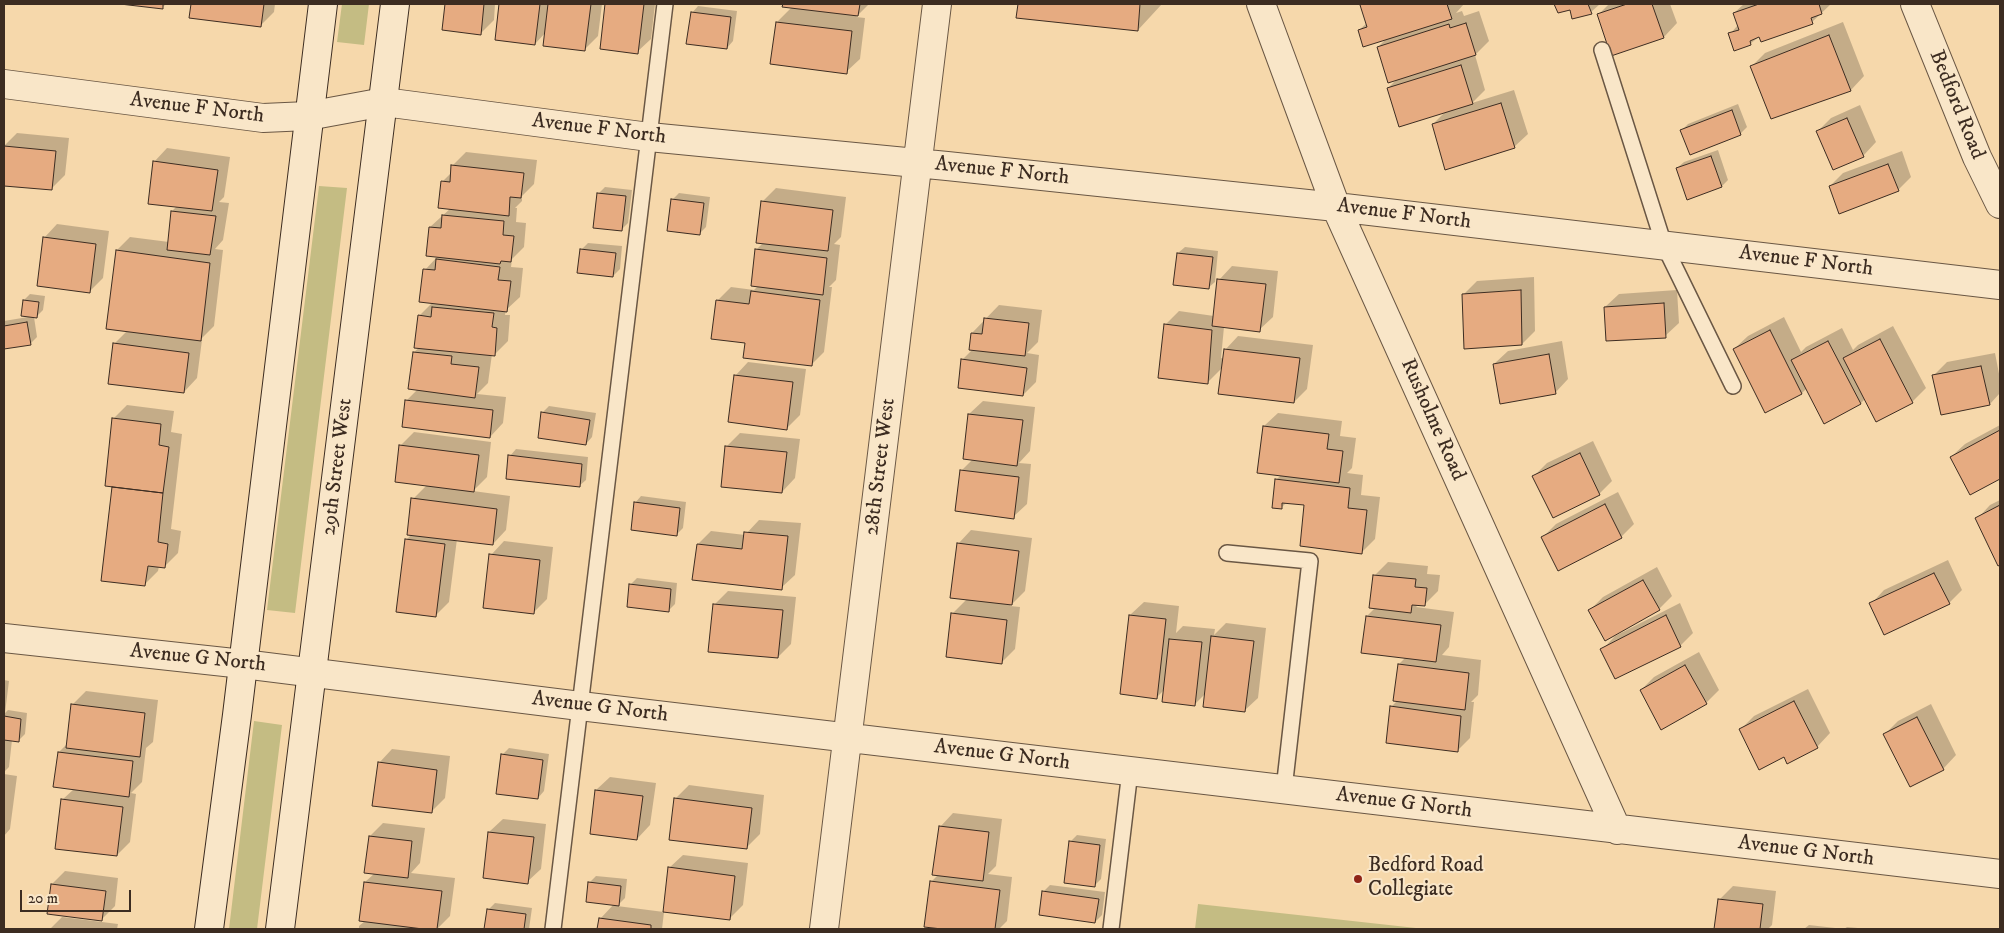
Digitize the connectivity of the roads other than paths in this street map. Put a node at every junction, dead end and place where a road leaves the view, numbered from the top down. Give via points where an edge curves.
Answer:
1 (323, 4) edge
2 (395, 4) edge
3 (665, 4) edge
4 (937, 4) edge
5 (1261, 4) edge
6 (1915, 4) edge
7 (1602, 50) dead end
8 (4, 84) edge
9 (384, 102) junction
10 (308, 116) junction
11 (649, 137) junction
12 (918, 163) junction
13 (2000, 204) edge
14 (1336, 207) junction
15 (1664, 245) junction
16 (2000, 285) edge
17 (1733, 386) dead end
18 (1227, 553) dead end
19 (4, 638) edge
20 (243, 664) junction
21 (312, 673) junction
22 (580, 706) junction
23 (848, 738) junction
24 (1130, 771) junction
25 (1284, 789) junction
26 (1617, 830) junction
27 (2000, 874) edge
28 (209, 929) edge
29 (280, 929) edge
30 (553, 929) edge
31 (824, 929) edge
32 (1111, 929) edge

1 - 10 street
2 - 9 street, 29th Street West
3 - 11 lane
4 - 12 street, 28th Street West
5 - 14 street, Rusholme Road
6 - 13 street, Bedford Road via 1977,157
7 - 15 lane
8 - 10 street, Avenue F North via 263,118
9 - 10 street, Avenue F North
9 - 11 street, Avenue F North
9 - 21 street, 29th Street West
10 - 20 street
11 - 12 street, Avenue F North
11 - 22 lane
12 - 14 street, Avenue F North
12 - 23 street, 28th Street West
14 - 15 street, Avenue F North
14 - 26 street, Rusholme Road
15 - 16 street, Avenue F North
15 - 17 lane
18 - 25 lane via 1310,561
19 - 20 street, Avenue G North
20 - 21 street, Avenue G North
20 - 28 street
21 - 22 street, Avenue G North
21 - 29 street, 29th Street West
22 - 23 street, Avenue G North
22 - 30 lane
23 - 24 street, Avenue G North
23 - 31 street, 28th Street West
24 - 25 street, Avenue G North
24 - 32 lane
25 - 26 street, Avenue G North
26 - 27 street, Avenue G North

